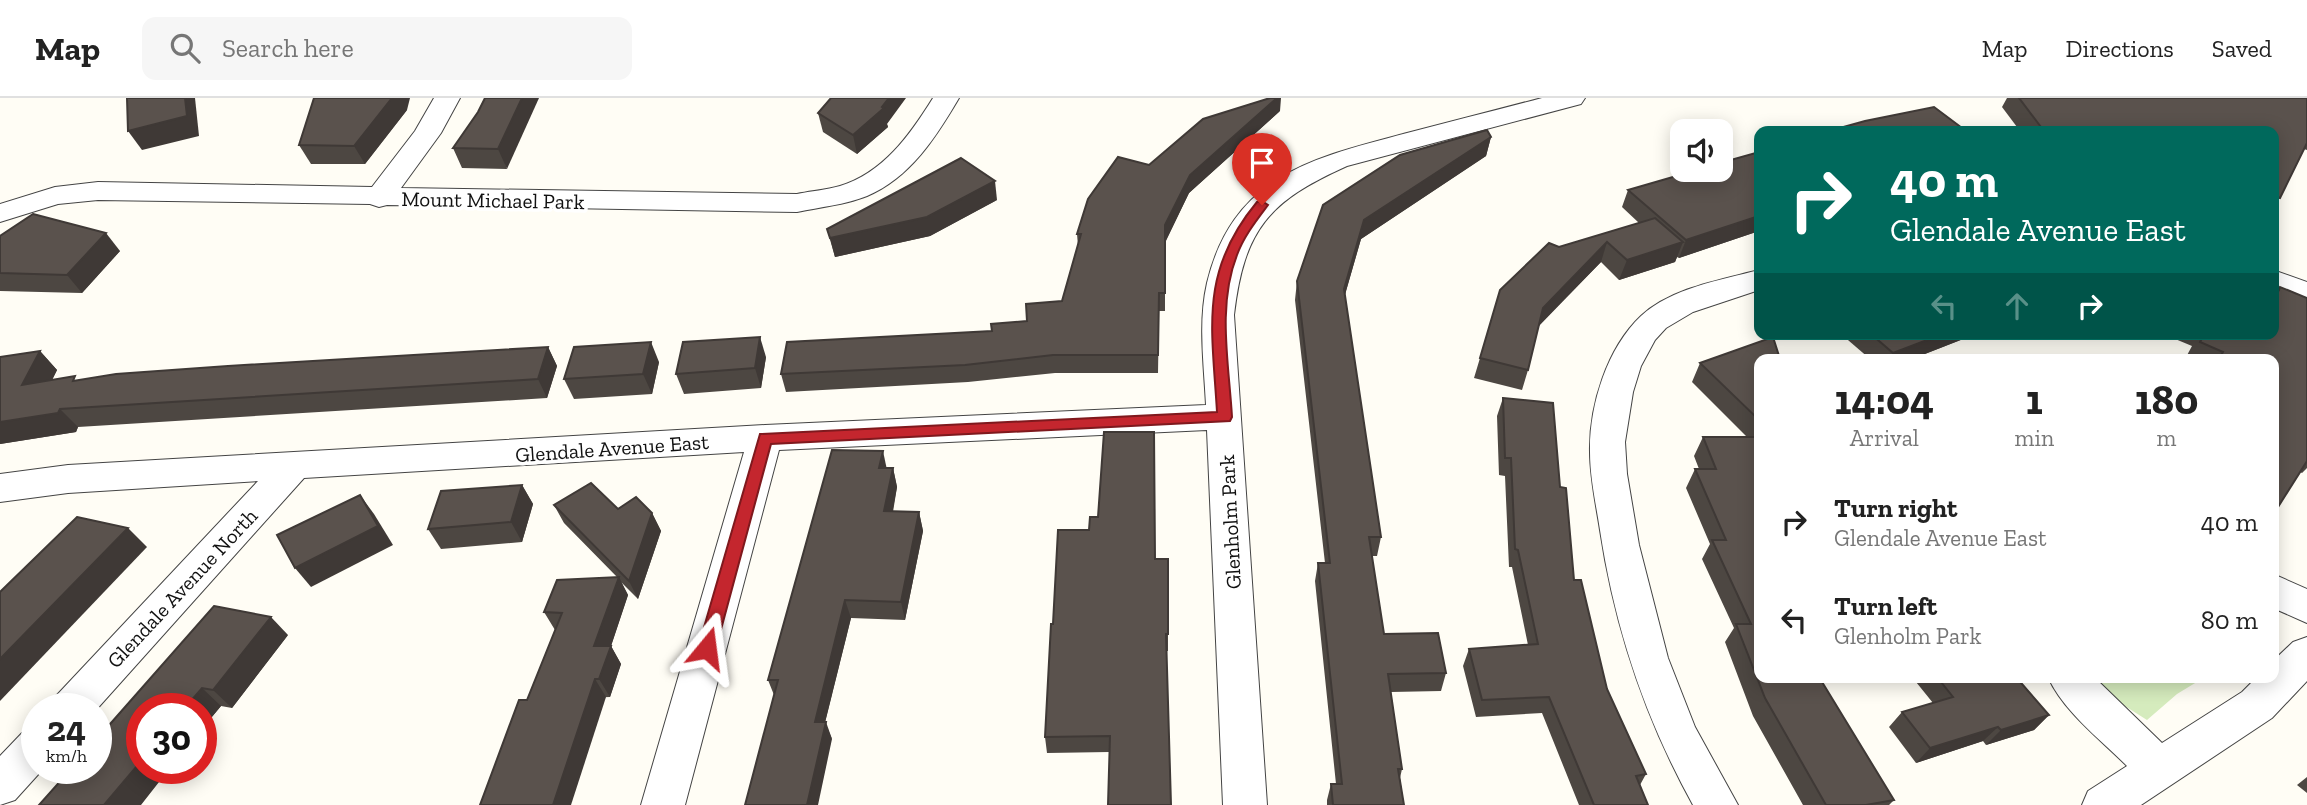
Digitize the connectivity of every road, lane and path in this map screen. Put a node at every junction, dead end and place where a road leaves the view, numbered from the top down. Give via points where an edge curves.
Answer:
1 (447, 98) edge
2 (946, 98) edge
3 (1572, 98) edge
4 (379, 198) junction
5 (0, 213) edge
6 (1754, 282) edge
7 (2279, 282) edge
8 (2307, 294) edge
9 (1225, 417) junction
10 (765, 438) junction
11 (293, 467) junction
12 (0, 488) edge
13 (2279, 593) edge
14 (2307, 607) edge
15 (2307, 654) edge
16 (2073, 683) edge
17 (2279, 683) edge
18 (2279, 683) edge
19 (86, 693) edge
20 (21, 763) edge
21 (2160, 769) junction
22 (0, 786) edge
23 (663, 805) edge
24 (1245, 805) edge
25 (1716, 805) edge
26 (2104, 805) edge

1 - 4 street
2 - 4 street, Mount Michael Park via 909,153 883,175 855,191 797,203
3 - 9 street, Glenholm Park via 1337,160 1281,186 1244,226 1221,285 1218,315
4 - 5 street, Mount Michael Park via 98,191 55,196
6 - 25 street via 1680,305 1645,331 1627,362 1608,432 1609,473 1632,607 1680,739
7 - 8 street
9 - 10 street, Glendale Avenue East
9 - 24 street, Glenholm Park
10 - 11 street, Glendale Avenue East
10 - 23 street
11 - 12 street, Glendale Avenue East via 68,479
11 - 19 street, Glendale Avenue North
13 - 14 street
15 - 17 street
16 - 21 street
18 - 21 street via 2257,705
20 - 22 street
21 - 26 street

